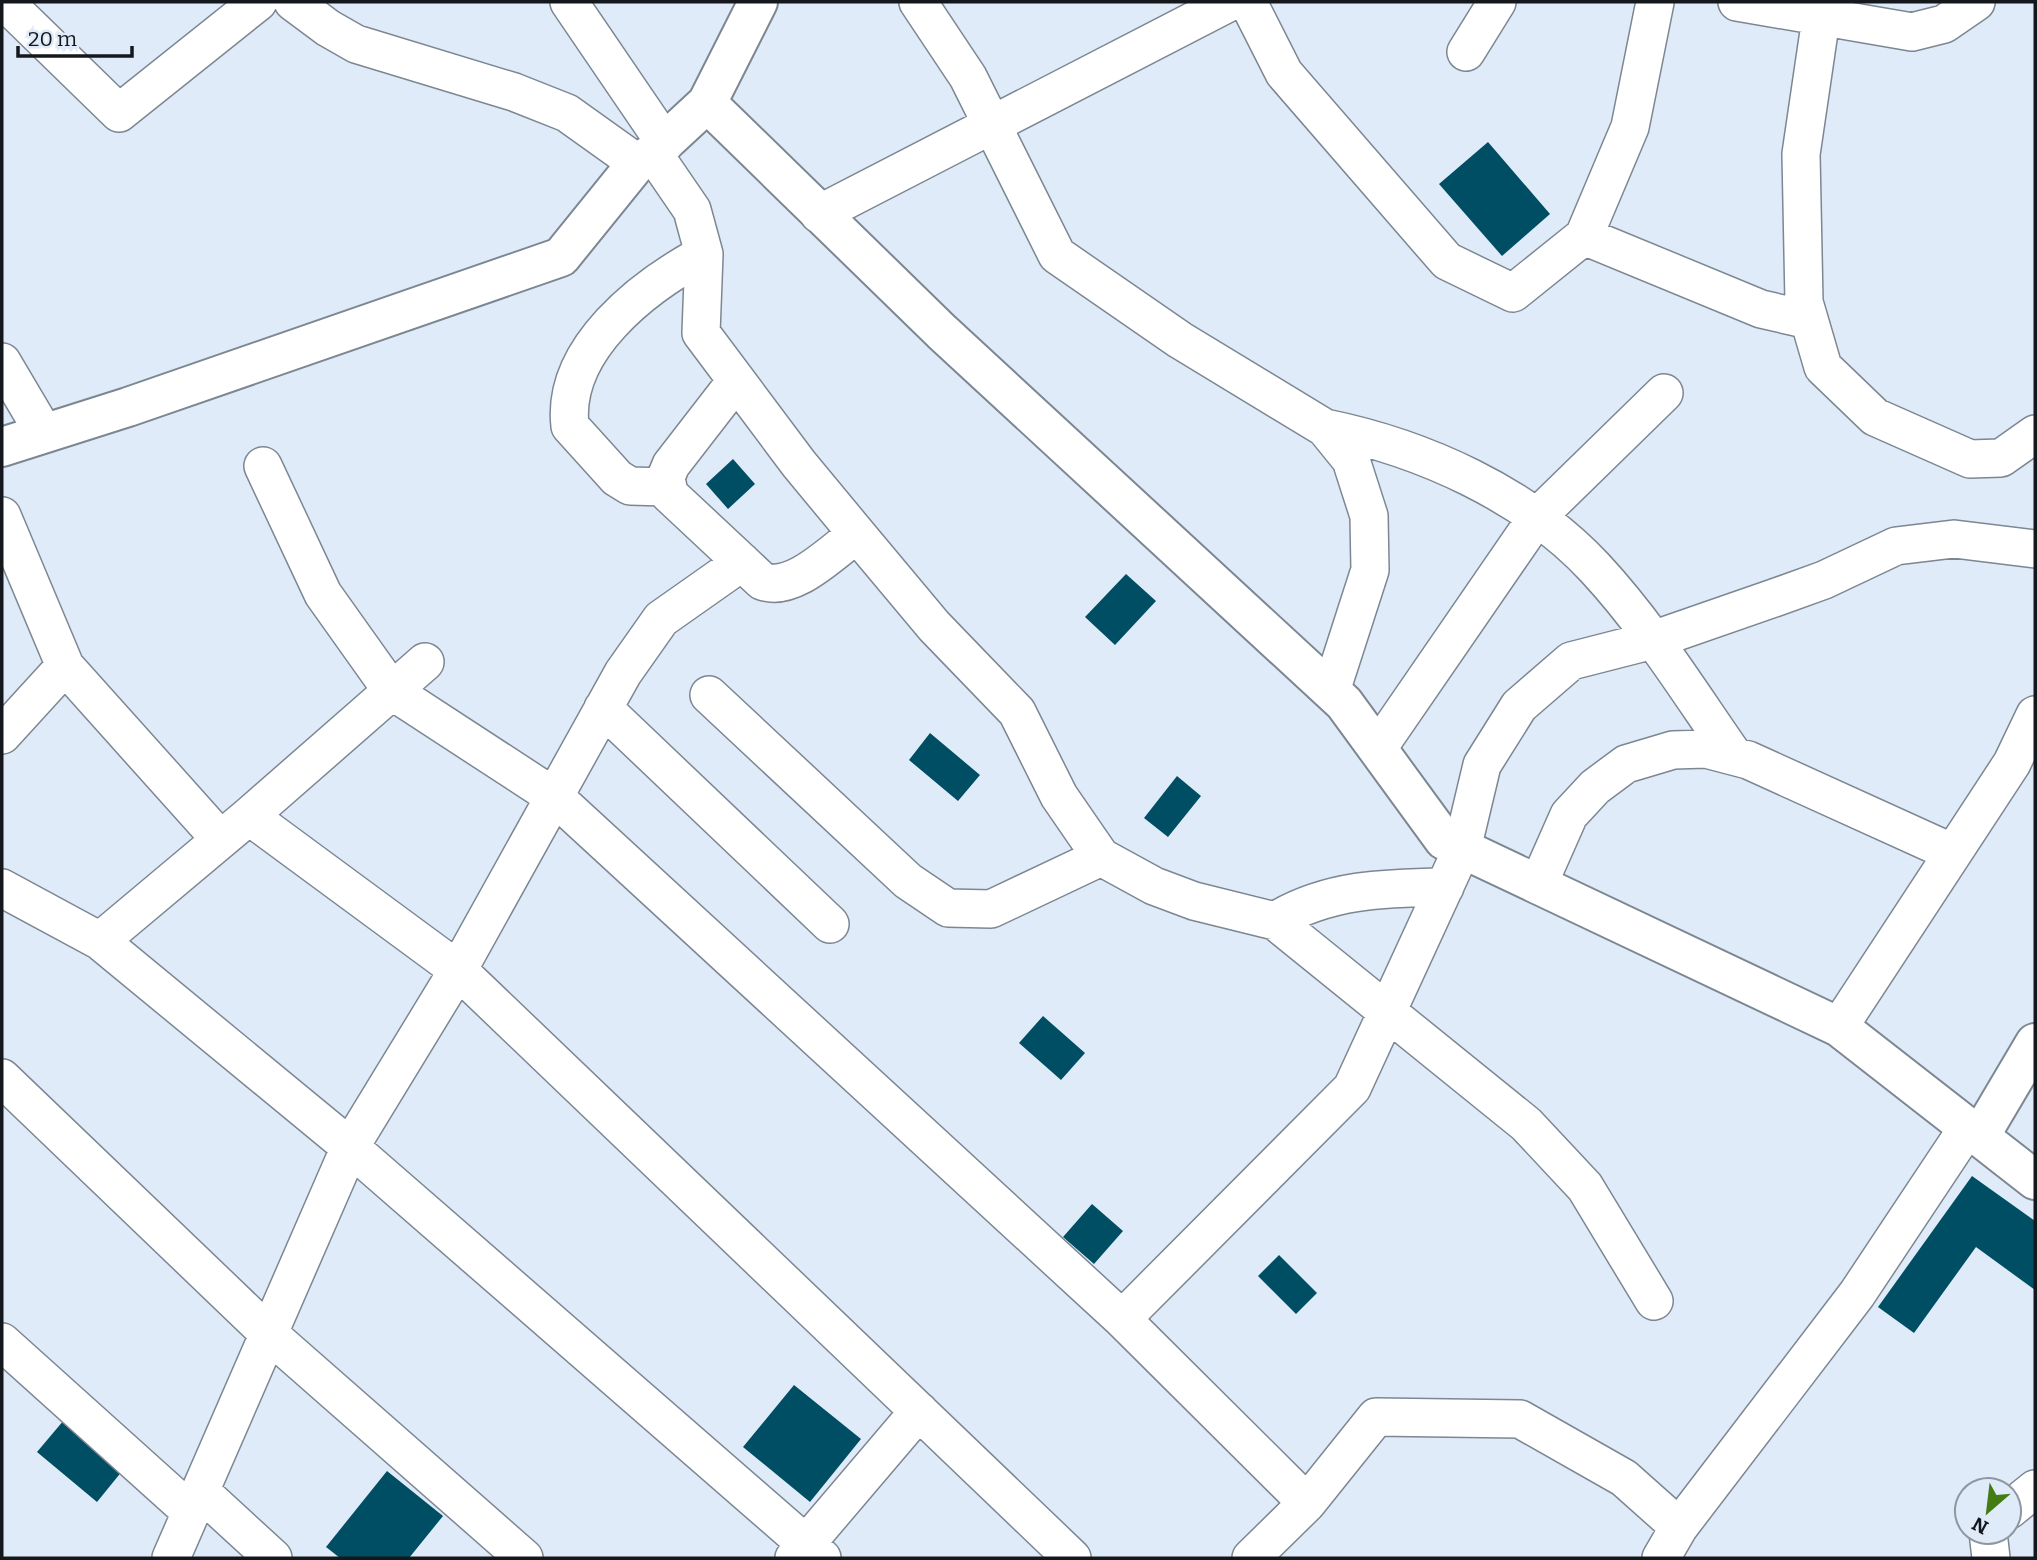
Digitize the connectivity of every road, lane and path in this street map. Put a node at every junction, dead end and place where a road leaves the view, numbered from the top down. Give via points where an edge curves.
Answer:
1 (5, 2) edge
2 (258, 2) edge
3 (293, 2) edge
4 (569, 2) edge
5 (758, 2) edge
6 (918, 2) edge
7 (1230, 2) edge
8 (1248, 2) edge
9 (1497, 2) edge
10 (1655, 2) edge
11 (1737, 2) edge
12 (1976, 2) edge
13 (1821, 18) junction
14 (1466, 52) dead end
15 (707, 103) junction
16 (992, 125) junction
17 (652, 153) junction
18 (820, 214) junction
19 (1584, 236) junction
20 (704, 254) junction
21 (1809, 320) junction
22 (2, 362) edge
23 (736, 381) junction
24 (1664, 393) dead end
25 (1325, 428) junction
26 (44, 433) junction
27 (2035, 434) edge
28 (2, 447) edge
29 (264, 467) dead end
30 (666, 487) junction
31 (2, 516) edge
32 (1537, 517) junction
33 (857, 534) junction
34 (2035, 549) edge
35 (742, 562) junction
36 (1653, 640) junction
37 (425, 662) dead end
38 (65, 666) junction
39 (392, 691) junction
40 (1331, 691) junction
41 (709, 695) dead end
42 (603, 708) junction
43 (2035, 715) edge
44 (2, 735) edge
45 (1378, 748) junction
46 (1734, 756) junction
47 (556, 798) junction
48 (249, 816) junction
49 (220, 839) junction
50 (1462, 849) junction
51 (1952, 853) junction
52 (1101, 857) junction
53 (1538, 885) junction
54 (1445, 887) junction
55 (2, 888) edge
56 (1275, 921) junction
57 (830, 924) dead end
58 (100, 941) junction
59 (458, 970) junction
60 (1388, 1012) junction
61 (1839, 1027) junction
62 (2035, 1043) edge
63 (2, 1078) edge
64 (1974, 1131) junction
65 (350, 1147) junction
66 (2035, 1180) edge
67 (1654, 1301) dead end
68 (1122, 1319) junction
69 (269, 1334) junction
70 (2, 1342) edge
71 (919, 1411) junction
72 (196, 1501) junction
73 (1307, 1503) junction
74 (1679, 1527) junction
75 (807, 1553) edge
76 (171, 1558) edge
77 (273, 1558) edge
78 (524, 1558) edge
79 (1072, 1558) edge
80 (1251, 1558) edge
81 (1661, 1558) edge

1 - 2 street via 119,113
3 - 17 street via 356,44 514,92
4 - 17 street
5 - 15 street
6 - 16 street via 968,77
7 - 16 street
8 - 19 street via 1284,73 1447,261 1513,293
9 - 14 street
10 - 19 street via 1630,127
11 - 13 street
12 - 13 street via 1944,24 1912,32
13 - 21 street via 1801,155 1804,302
15 - 17 street
15 - 18 street
16 - 18 street
16 - 25 street via 1057,255 1181,340
17 - 20 street via 692,210
17 - 26 street via 561,257
18 - 40 street
19 - 21 street via 1761,309
20 - 23 street via 701,333
20 - 30 street via 636,297 599,338 571,385 569,426 617,478 630,486
21 - 27 street via 1823,367 1875,417 1970,459 2001,458
22 - 26 street
23 - 30 street via 671,465
23 - 33 street
24 - 32 street
25 - 32 street via 1417,454 1465,475
25 - 40 street via 1351,460 1369,516 1370,570
26 - 28 street
29 - 39 street via 323,594
30 - 35 street
31 - 38 street
32 - 36 street via 1594,567
32 - 45 street
33 - 35 street via 781,585 762,581
33 - 52 street via 934,626 1017,712 1059,796
34 - 36 street via 1954,539 1896,546 1824,580
35 - 42 street via 662,619
36 - 46 street
36 - 50 street via 1571,661 1519,706 1482,765
37 - 39 street
38 - 44 street
38 - 49 street
39 - 47 street
39 - 48 street
40 - 45 street
41 - 52 street via 908,881 948,908 990,909
42 - 47 street
42 - 57 street
43 - 51 street via 2012,763
45 - 50 street via 1444,840
46 - 51 street
46 - 53 street via 1706,749 1673,750 1626,764 1595,787 1569,815
47 - 59 street
47 - 68 street
48 - 49 street
48 - 59 street
49 - 58 street
50 - 53 street
50 - 54 street
51 - 61 street
52 - 56 street via 1154,886 1194,901
53 - 61 street
54 - 56 street via 1332,895
54 - 60 street
55 - 58 street
56 - 60 street
58 - 65 street
59 - 65 street
59 - 71 street
60 - 67 street via 1526,1124 1585,1187
60 - 68 street via 1352,1088
61 - 64 street
62 - 64 street
63 - 69 street
64 - 66 street
64 - 74 street via 1857,1294
65 - 69 street
65 - 75 street
68 - 73 street
69 - 72 street
69 - 78 street
70 - 72 street
71 - 75 street
71 - 79 street
72 - 76 street
72 - 77 street
73 - 74 street via 1376,1417 1520,1419 1624,1478
73 - 80 street
74 - 81 street

